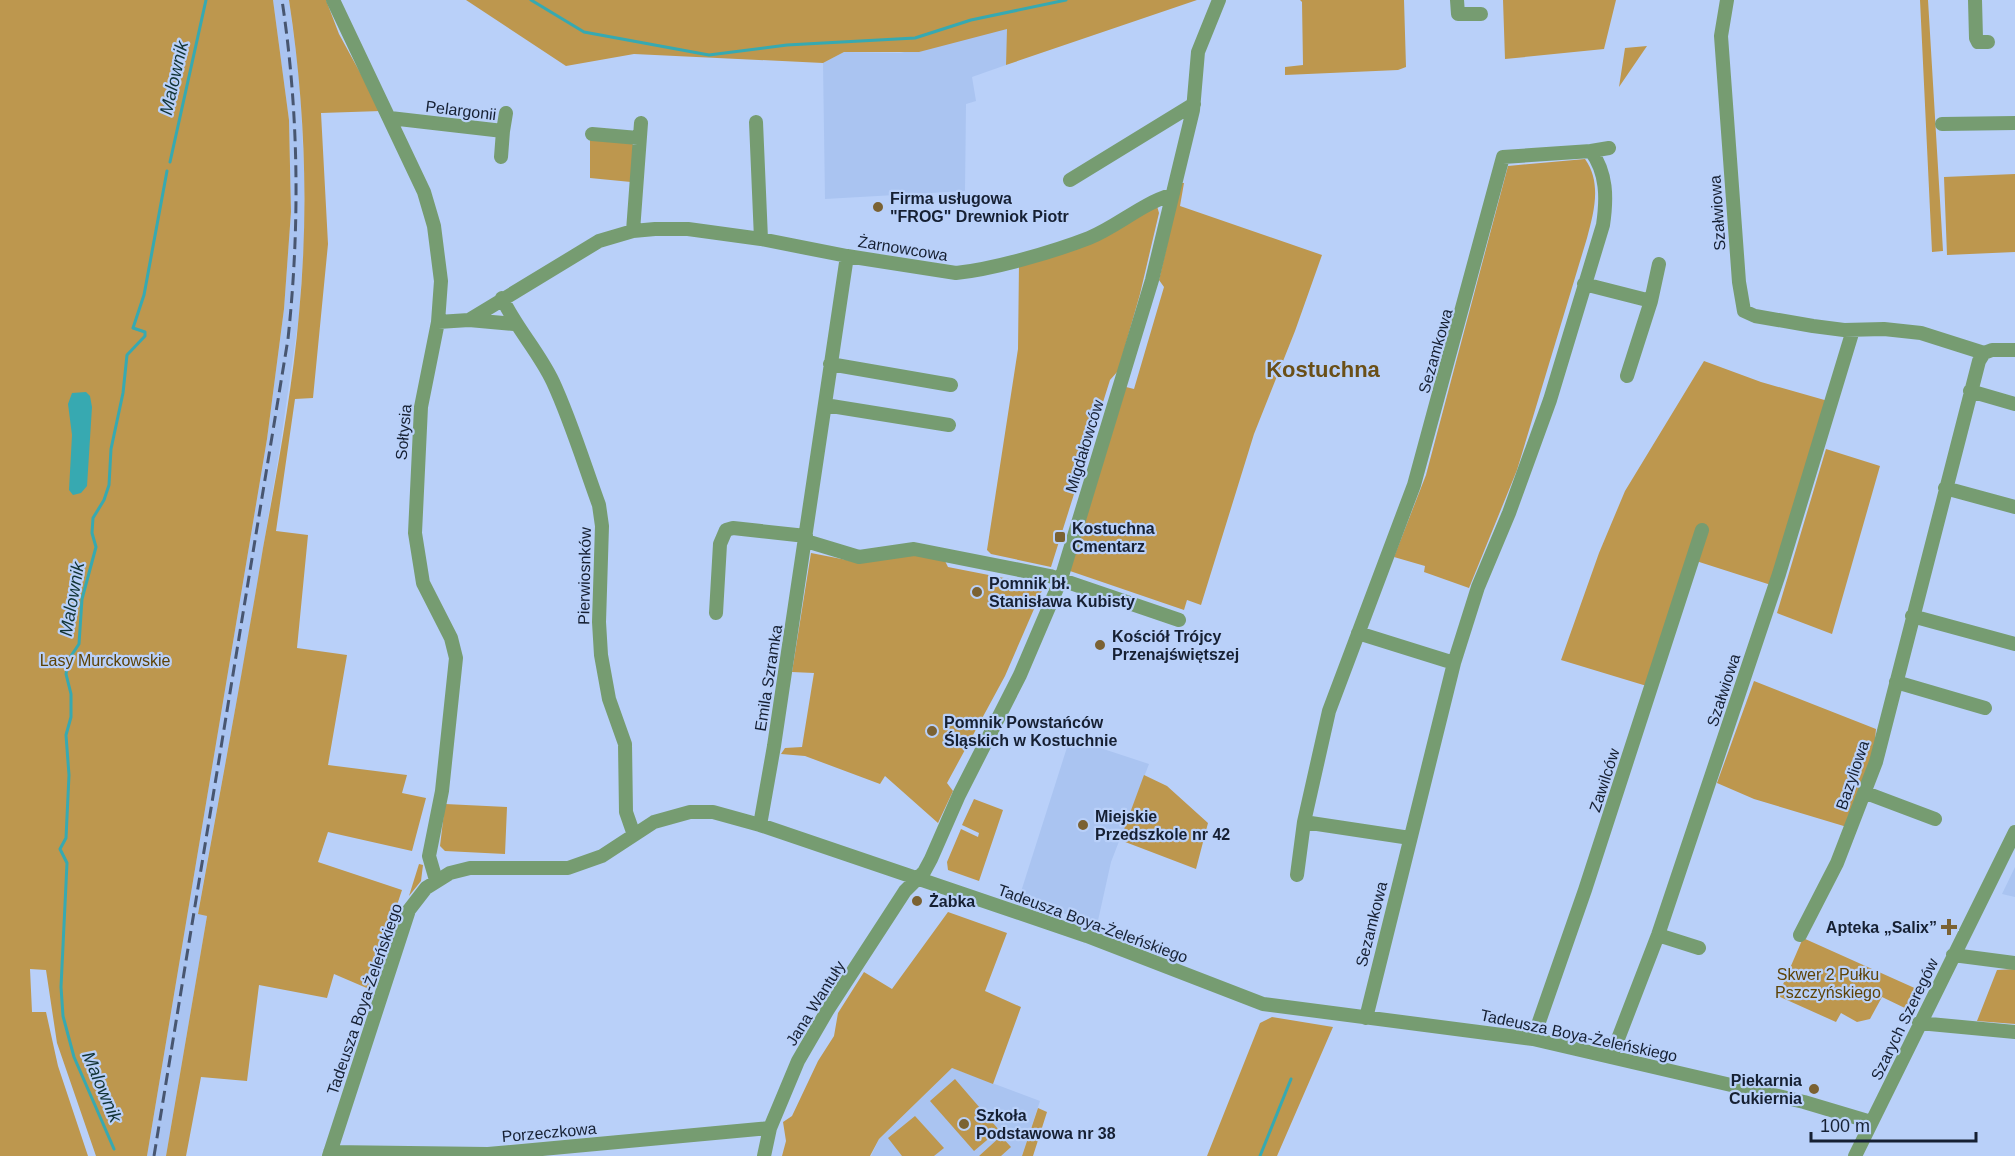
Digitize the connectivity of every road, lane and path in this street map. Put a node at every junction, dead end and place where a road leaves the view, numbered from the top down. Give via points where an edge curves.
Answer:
1 (333, 0) edge
2 (1219, 0) edge
3 (1457, 0) edge
4 (1727, 0) edge
5 (1974, 0) edge
6 (1481, 14) dead end
7 (1988, 42) dead end
8 (1194, 104) junction
9 (506, 113) dead end
10 (390, 118) junction
11 (756, 122) dead end
12 (641, 123) dead end
13 (2015, 123) edge
14 (1942, 124) dead end
15 (503, 131) junction
16 (592, 134) dead end
17 (638, 138) junction
18 (1609, 148) dead end
19 (1591, 151) junction
20 (501, 157) dead end
21 (1070, 180) dead end
22 (1171, 195) junction
23 (633, 231) junction
24 (761, 239) junction
25 (847, 256) junction
26 (1659, 264) dead end
27 (1584, 284) junction
28 (502, 298) junction
29 (1651, 301) junction
30 (469, 320) junction
31 (438, 322) junction
32 (514, 324) junction
33 (1852, 330) junction
34 (2015, 350) edge
35 (1984, 353) junction
36 (830, 364) junction
37 (1627, 376) dead end
38 (951, 386) dead end
39 (1970, 391) junction
40 (2015, 404) edge
41 (825, 405) junction
42 (949, 425) dead end
43 (1945, 488) junction
44 (2015, 507) edge
45 (1702, 530) dead end
46 (806, 538) junction
47 (1060, 579) junction
48 (716, 613) dead end
49 (1912, 616) junction
50 (1179, 620) dead end
51 (1358, 633) junction
52 (2015, 644) edge
53 (1454, 663) junction
54 (1896, 682) junction
55 (1984, 708) dead end
56 (1866, 793) junction
57 (1935, 819) dead end
58 (1304, 822) junction
59 (759, 825) junction
60 (2015, 832) edge
61 (634, 835) junction
62 (1410, 838) junction
63 (1297, 875) dead end
64 (918, 879) junction
65 (436, 880) junction
66 (1658, 935) junction
67 (1800, 935) dead end
68 (1699, 948) dead end
69 (1953, 955) junction
70 (2015, 963) edge
71 (1366, 1018) junction
72 (1919, 1023) junction
73 (2015, 1032) edge
74 (1533, 1039) junction
75 (1611, 1057) junction
76 (1872, 1122) junction
77 (770, 1128) junction
78 (329, 1154) edge
79 (764, 1156) edge
80 (1855, 1156) edge

1 - 10 street, Sołtysia
2 - 8 street, Migdałowców via 1200,44
3 - 6 street via 1458,14
4 - 33 street, Szałwiowa via 1720,36 1742,308 1749,315
5 - 7 street via 1976,38 1978,42
8 - 21 street
8 - 22 street, Migdałowców
9 - 15 street
10 - 15 street, Pelargonii
10 - 31 street, Sołtysia via 424,192 434,226 441,281
11 - 24 street
12 - 17 street
13 - 14 street
15 - 20 street, Pelargonii
16 - 17 street
17 - 23 street
18 - 19 street, Sezamkowa
19 - 27 street, Sezamkowa via 1599,162 1606,203
19 - 51 street, Sezamkowa via 1503,157 1414,485
22 - 25 street, Żarnowcowa via 1154,200 1091,237 979,271 956,273
22 - 47 street, Migdałowców via 1152,280
23 - 24 street, Żarnowcowa via 688,229
23 - 28 street, Żarnowcowa via 598,241
24 - 25 street, Żarnowcowa
25 - 36 street, Emila Szramka
26 - 29 street
27 - 29 street
27 - 53 street, Sezamkowa via 1550,400 1478,587
28 - 30 street, Żarnowcowa
28 - 32 street, Pierwiosnków
29 - 37 street
30 - 31 street, Żarnowcowa
30 - 32 street
31 - 65 street, Sołtysia via 421,407 415,533 423,583 451,638 456,658 442,791 429,856
32 - 61 street, Pierwiosnków via 553,384 599,505 601,655 609,699 625,744 626,812
33 - 35 street, Szałwiowa via 1921,333
33 - 66 street, Szałwiowa via 1782,563
34 - 35 street
35 - 39 street, Bazyliowa
36 - 38 street
36 - 41 street, Emila Szramka
39 - 40 street
39 - 43 street, Bazyliowa
41 - 42 street
41 - 46 street, Emila Szramka
43 - 44 street
43 - 49 street, Bazyliowa
45 - 74 street, Zawilców
46 - 47 street via 859,557 914,549
46 - 48 street via 726,530 720,544
46 - 59 street, Emila Szramka
47 - 50 street
47 - 64 street, Migdałowców via 1020,675
49 - 52 street
49 - 54 street, Bazyliowa
51 - 53 street
51 - 58 street, Sezamkowa via 1329,711
53 - 62 street, Sezamkowa
54 - 55 street
54 - 56 street, Bazyliowa
56 - 57 street
56 - 67 street, Bazyliowa
58 - 62 street
58 - 63 street, Sezamkowa
59 - 61 street, Tadeusza Boya-Żeleńskiego via 713,812 690,812 654,822
59 - 64 street, Tadeusza Boya-Żeleńskiego
60 - 69 street, Szarych Szeregów
61 - 65 street, Tadeusza Boya-Żeleńskiego via 602,856 568,868 470,868
62 - 71 street, Sezamkowa
64 - 71 street, Tadeusza Boya-Żeleńskiego via 1087,936 1263,1004
64 - 77 street, Jana Wantuły via 906,891 827,1011 784,1089
65 - 78 street, Tadeusza Boya-Żeleńskiego via 409,910
66 - 68 street
66 - 75 street, Szałwiowa
69 - 70 street
69 - 72 street, Szarych Szeregów
71 - 74 street, Tadeusza Boya-Żeleńskiego
72 - 73 street
72 - 76 street, Szarych Szeregów
74 - 75 street, Tadeusza Boya-Żeleńskiego
75 - 76 street, Tadeusza Boya-Żeleńskiego via 1813,1104
76 - 80 street, Szarych Szeregów
77 - 78 street, Porzeczkowa via 488,1154
77 - 79 street, Jana Wantuły

